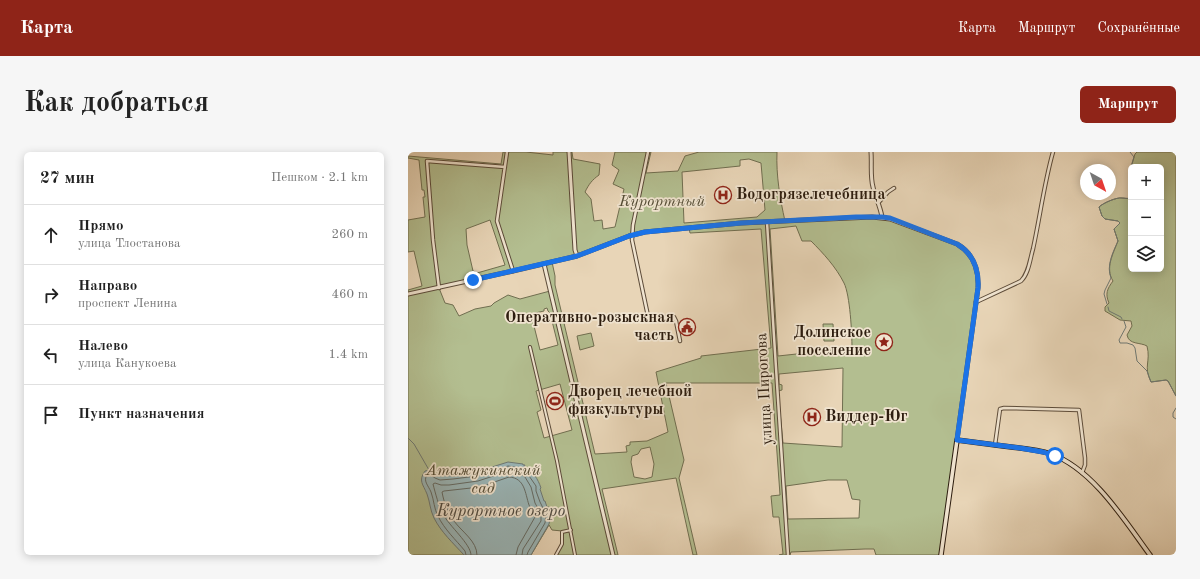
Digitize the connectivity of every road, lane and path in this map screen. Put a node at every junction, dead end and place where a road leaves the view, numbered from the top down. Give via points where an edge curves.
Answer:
1 (507, 152) edge
2 (569, 152) edge
3 (648, 152) edge
4 (871, 152) edge
5 (1053, 152) edge
6 (505, 167) junction
7 (894, 188) dead end
8 (878, 202) junction
9 (882, 217) junction
10 (766, 222) junction
11 (633, 235) junction
12 (577, 256) junction
13 (544, 264) junction
14 (513, 271) junction
15 (439, 288) junction
16 (408, 294) edge
17 (976, 302) junction
18 (680, 341) dead end
19 (530, 347) dead end
20 (957, 440) junction
21 (996, 445) junction
22 (1082, 473) junction
23 (572, 530) junction
24 (556, 555) edge
25 (576, 555) edge
26 (613, 555) edge
27 (788, 555) edge
28 (941, 555) edge
29 (1150, 555) edge

1 - 6 street
2 - 12 street
3 - 11 street
4 - 8 street via 872,183
5 - 17 street via 1024,279
6 - 14 street via 497,221
6 - 15 street via 427,161
7 - 8 street
8 - 9 street
9 - 10 street
9 - 17 street via 964,248 977,269
10 - 11 street
10 - 27 street, улица Пирогова
11 - 12 street
11 - 18 street via 648,316 651,319 674,317
12 - 13 street
13 - 14 street
13 - 26 street
14 - 15 street
15 - 16 street
17 - 20 street
19 - 23 street
20 - 21 main road
20 - 28 main road
21 - 22 main road via 1050,454
21 - 22 street via 999,410 1002,408 1079,410 1085,458
22 - 29 main road via 1112,504
23 - 24 street via 562,532 562,544
23 - 25 street

